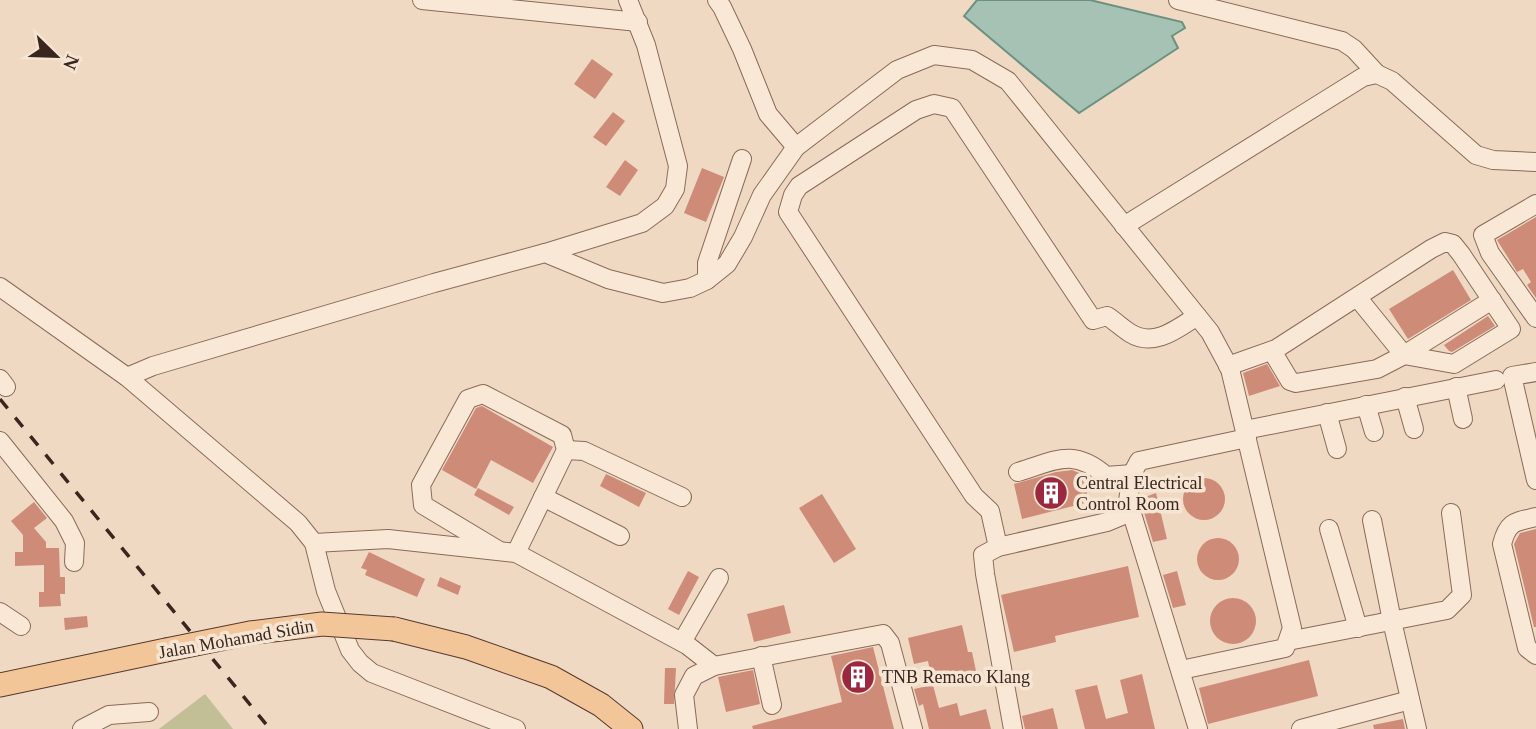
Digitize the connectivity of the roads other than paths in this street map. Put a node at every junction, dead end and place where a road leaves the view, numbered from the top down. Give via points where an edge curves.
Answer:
1 (422, 0) edge
2 (628, 0) edge
3 (716, 0) edge
4 (1178, 0) edge
5 (638, 22) junction
6 (1377, 74) junction
7 (796, 147) junction
8 (742, 159) dead end
9 (1536, 162) edge
10 (1536, 204) edge
11 (1124, 226) junction
12 (1483, 235) junction
13 (1453, 244) junction
14 (545, 253) junction
15 (707, 280) junction
16 (0, 288) edge
17 (1357, 298) junction
18 (1492, 300) junction
19 (1197, 316) junction
20 (1536, 318) edge
21 (1272, 351) junction
22 (1404, 355) junction
23 (1228, 366) junction
24 (1536, 372) edge
25 (127, 377) junction
26 (1496, 380) dead end
27 (1456, 387) junction
28 (1405, 397) junction
29 (1366, 405) junction
30 (1327, 413) junction
31 (1463, 419) dead end
32 (1414, 429) dead end
33 (1374, 432) dead end
34 (1246, 434) junction
35 (0, 441) edge
36 (1337, 449) dead end
37 (566, 450) junction
38 (1018, 472) dead end
39 (1132, 474) junction
40 (1536, 480) edge
41 (543, 497) junction
42 (681, 497) dead end
43 (1131, 512) junction
44 (1451, 513) dead end
45 (1536, 517) edge
46 (1372, 520) dead end
47 (1329, 529) dead end
48 (620, 536) dead end
49 (314, 542) junction
50 (998, 547) junction
51 (507, 552) junction
52 (74, 562) dead end
53 (719, 578) dead end
54 (0, 612) edge
55 (1392, 621) junction
56 (21, 626) dead end
57 (1358, 628) junction
58 (1288, 641) junction
59 (682, 642) junction
60 (1536, 655) edge
61 (761, 656) junction
62 (512, 664) junction
63 (714, 666) junction
64 (1181, 670) junction
65 (0, 685) edge
66 (1410, 700) junction
67 (772, 705) dead end
68 (149, 712) dead end
69 (82, 729) edge
70 (516, 729) edge
71 (608, 729) edge
72 (631, 729) edge
73 (688, 729) edge
74 (913, 729) edge
75 (1013, 729) edge
76 (1198, 729) edge
77 (1301, 729) edge
78 (1416, 729) edge

1 - 5 street
2 - 5 street
3 - 7 street via 768,114
4 - 6 street via 1342,41
5 - 14 street via 678,166 675,189 665,206 642,223
6 - 9 street via 1392,81 1476,155
6 - 11 street via 1363,77
7 - 11 street via 897,70 933,55 972,60 1008,81
7 - 15 street via 762,195 727,264
8 - 15 street via 707,263
10 - 12 street
11 - 19 street
12 - 13 street
12 - 20 street via 1490,253
13 - 17 street via 1445,242 1431,249
13 - 18 street
14 - 15 street via 608,279 663,293
14 - 25 street
16 - 25 street
17 - 21 street
17 - 22 street
18 - 22 street
18 - 22 street via 1511,330 1454,364
19 - 23 street
19 - 50 street via 1167,335 1147,340 1107,316 1093,320 951,108 934,104 916,110 799,186 789,212 974,496 989,511
21 - 22 street via 1290,381 1296,383 1377,369
21 - 23 street
23 - 34 street
24 - 40 street via 1512,376
25 - 49 street via 298,523
26 - 27 street
27 - 28 street
27 - 31 street
28 - 29 street
28 - 32 street
29 - 30 street
29 - 33 street
30 - 34 street
30 - 36 street
34 - 39 street via 1139,461
34 - 58 street via 1292,628
35 - 52 street via 64,521 75,543
37 - 41 street
37 - 42 street via 584,451
37 - 51 street via 562,435 498,401 484,394 468,399 421,485 423,505
38 - 39 street via 1070,457 1091,463 1106,476
39 - 43 street
41 - 48 street
41 - 51 street
43 - 50 street via 1107,522
43 - 64 street
44 - 55 street via 1462,595 1447,610
45 - 60 street via 1512,523 1502,544 1527,648
46 - 55 street
47 - 57 street
49 - 51 street via 388,540
49 - 70 street via 326,591 360,663 372,673
50 - 75 street via 983,555
51 - 59 street
53 - 59 street
54 - 56 street
55 - 57 street
55 - 66 street
57 - 58 street
58 - 64 street via 1285,648
59 - 63 street
61 - 63 street
61 - 67 street
61 - 74 street via 883,634 890,643
62 - 65 main road, Jalan Mohamad Sidin, bridge via 394,629 321,624 250,633
62 - 71 main road, Jalan Mohamad Sidin
62 - 72 main road, Jalan Mohamad Sidin via 570,687
63 - 73 street via 694,676 684,695
64 - 76 street
66 - 77 street
66 - 78 street
68 - 69 street via 109,715

